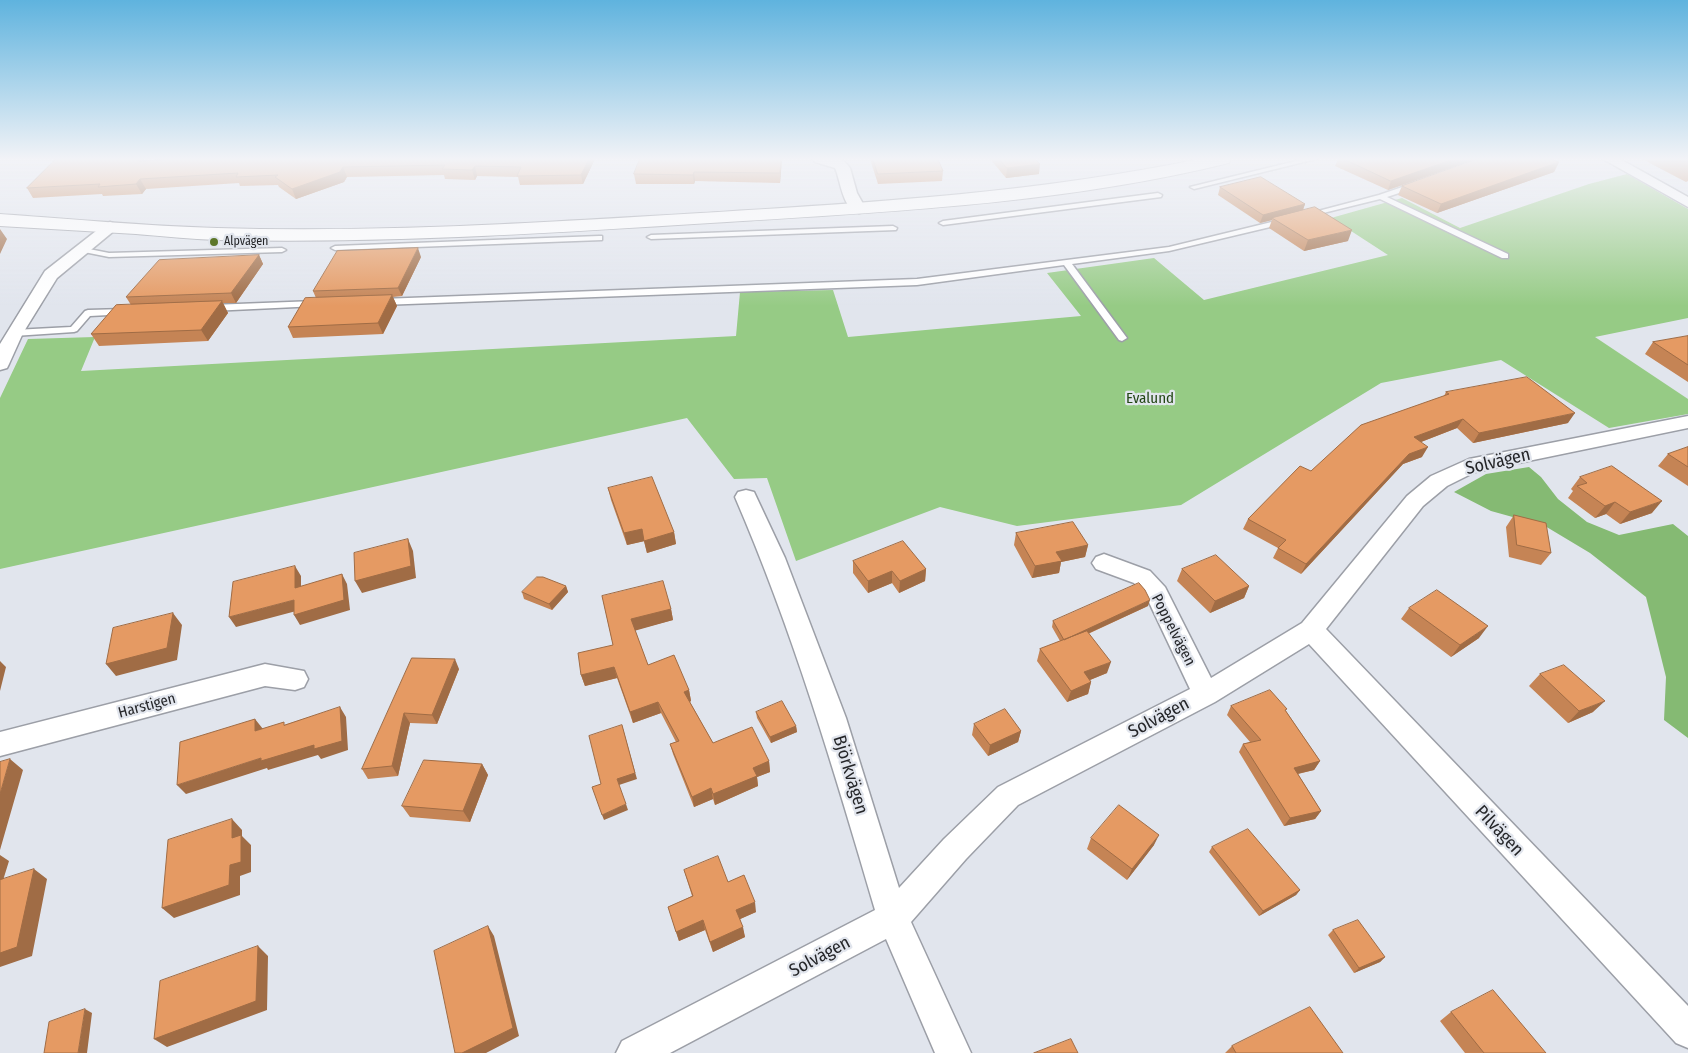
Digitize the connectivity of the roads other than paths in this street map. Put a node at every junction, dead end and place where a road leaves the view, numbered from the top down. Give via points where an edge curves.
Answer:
1 (869, 208) edge
2 (1053, 208) edge
3 (1336, 208) edge
4 (1404, 208) edge
5 (860, 209) joint
6 (0, 220) edge
7 (943, 223) dead end
8 (110, 227) junction
9 (893, 228) dead end
10 (651, 237) dead end
11 (600, 238) dead end
12 (336, 248) dead end
13 (82, 250) junction
14 (282, 250) dead end
15 (1505, 256) dead end
16 (1066, 262) junction
17 (370, 302) edge
18 (321, 304) edge
19 (205, 309) edge
20 (136, 311) edge
21 (14, 333) junction
22 (1122, 338) dead end
23 (0, 364) edge
24 (1686, 424) edge
25 (746, 497) dead end
26 (1104, 563) dead end
27 (1311, 630) junction
28 (296, 679) dead end
29 (1206, 694) junction
30 (0, 744) edge
31 (893, 918) junction
32 (1688, 1031) edge
33 (634, 1053) edge
34 (953, 1053) edge

1 - 5 street
2 - 7 lane
3 - 16 lane via 1169,250
4 - 15 lane
5 - 8 street via 380,233 223,234
6 - 8 street
8 - 13 street
9 - 10 lane
11 - 12 lane
13 - 14 lane via 109,255
13 - 21 street via 51,275
16 - 17 lane via 917,282
16 - 22 lane
18 - 19 lane
20 - 21 lane via 88,313 74,329
21 - 23 street
24 - 27 street, Solvägen via 1468,466 1439,481 1415,500
25 - 31 street, Björkvägen via 773,558 832,718
26 - 29 street, Poppelvägen via 1142,577 1156,593
27 - 29 street, Solvägen
27 - 32 street, Pilvägen
28 - 30 street, Harstigen via 265,675
29 - 31 street, Solvägen via 1008,796
31 - 33 street, Solvägen
31 - 34 street, Björkvägen

